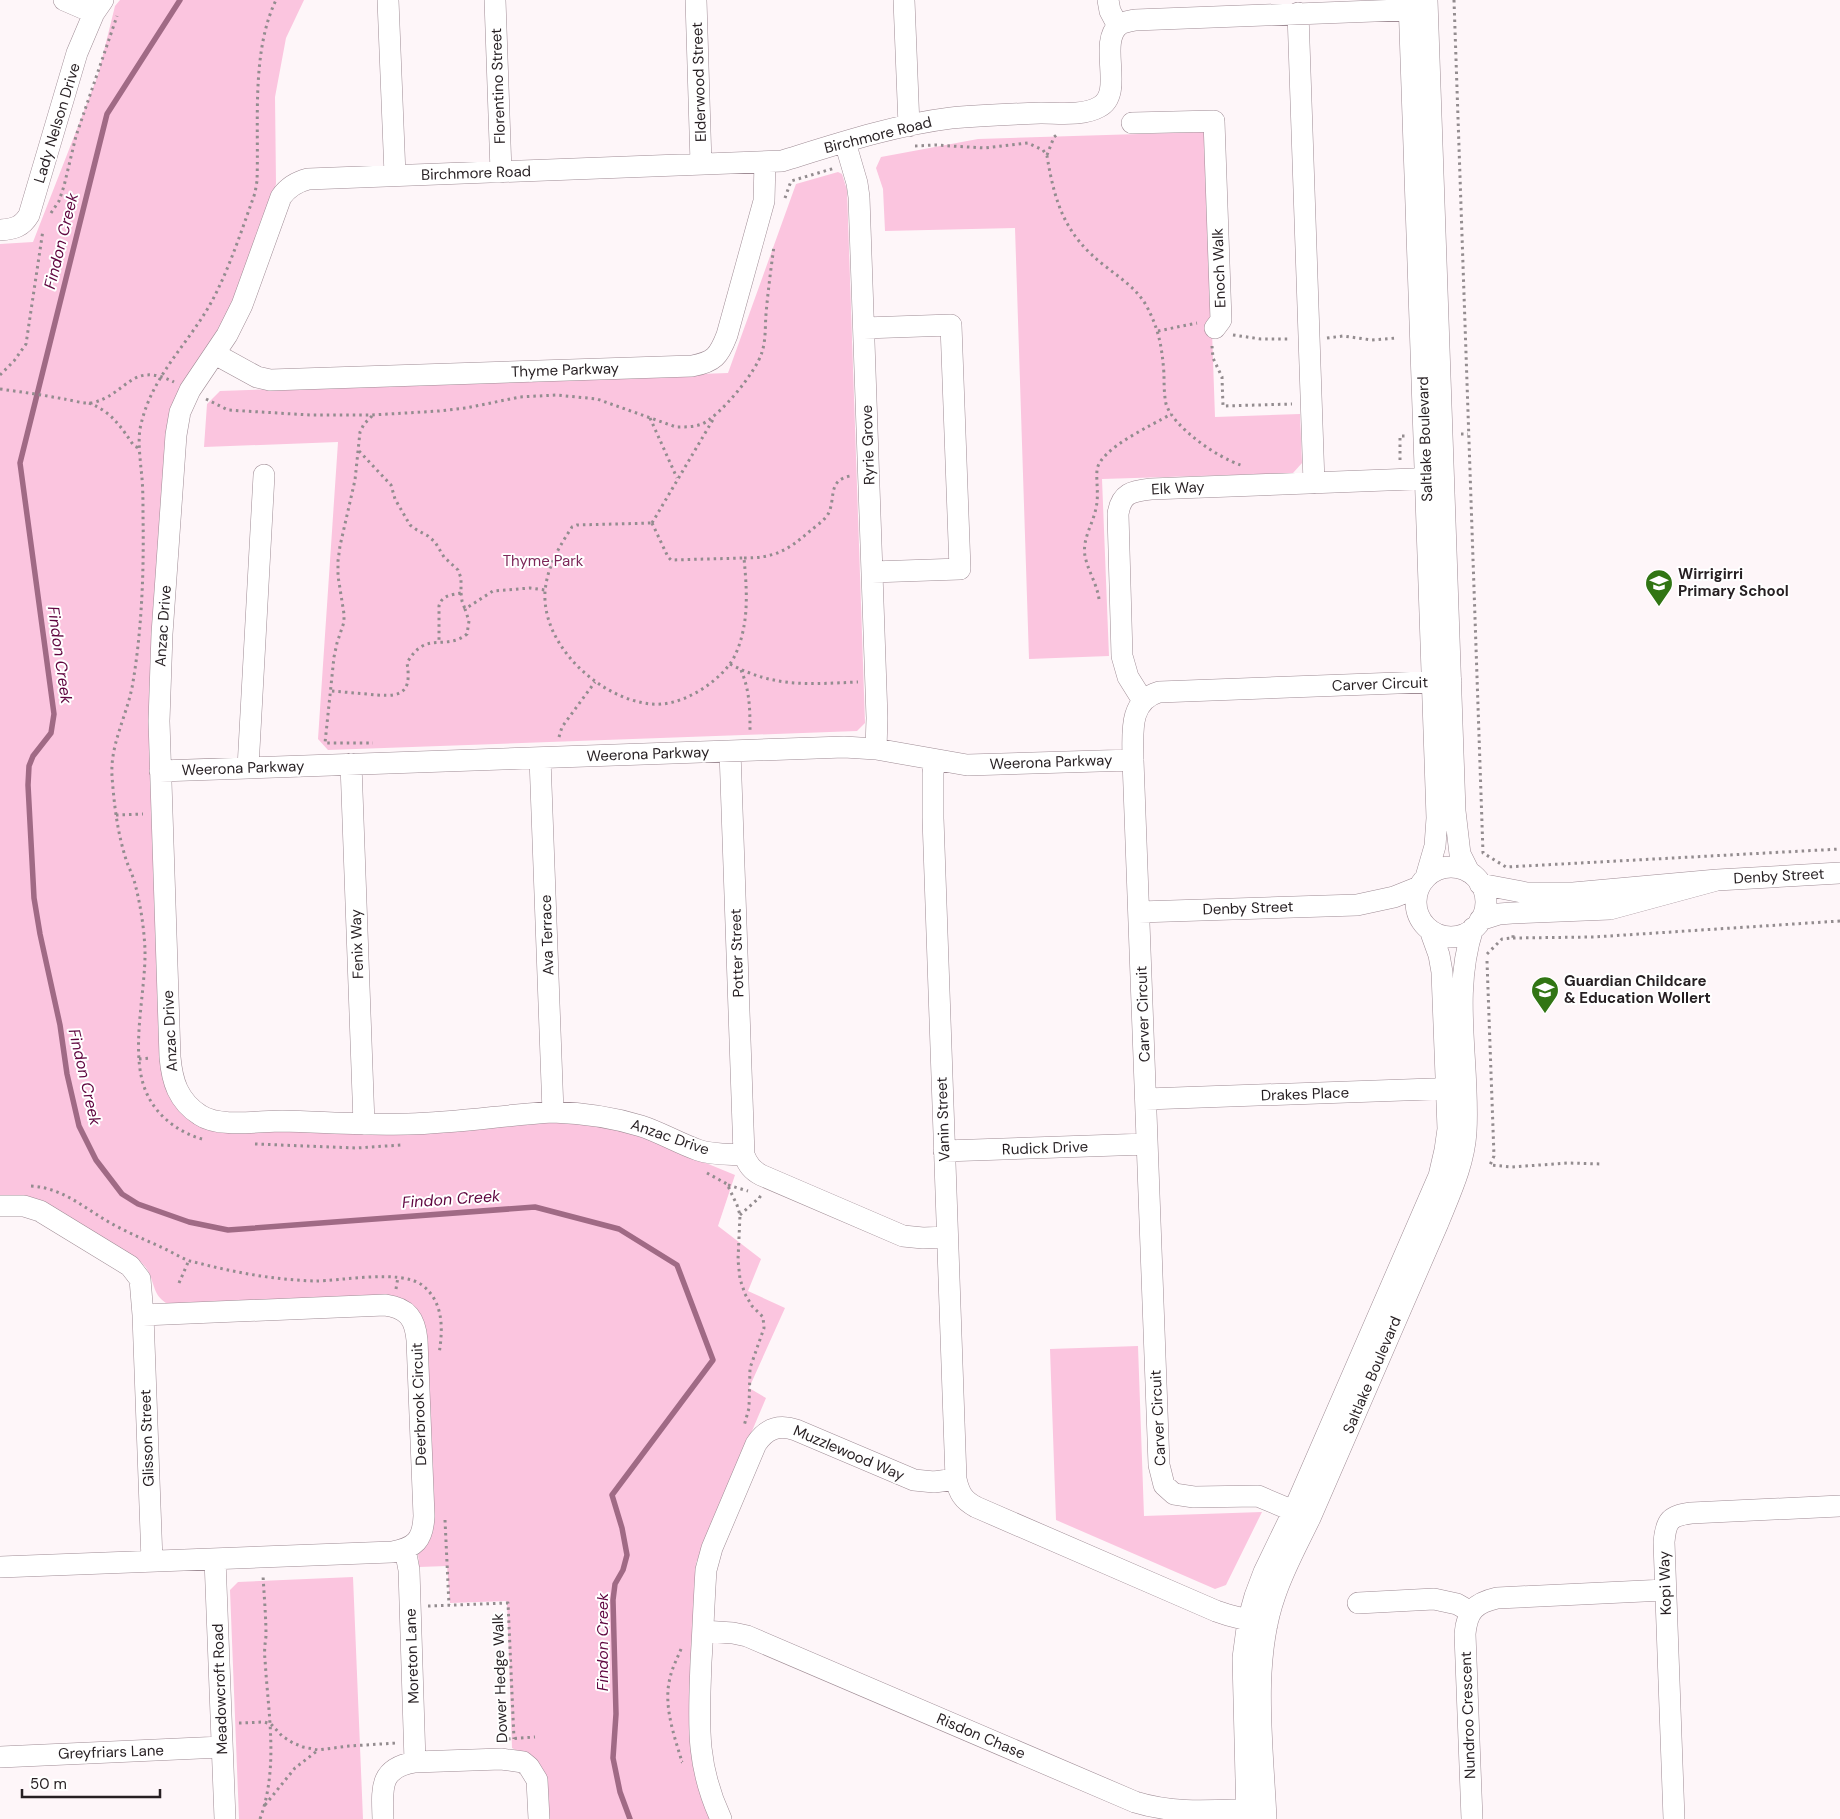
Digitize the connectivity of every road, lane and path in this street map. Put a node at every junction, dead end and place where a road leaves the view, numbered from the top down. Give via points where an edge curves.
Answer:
1 (64, 0) edge
2 (276, 0) edge
3 (388, 0) edge
4 (495, 0) edge
5 (696, 0) edge
6 (904, 0) edge
7 (1108, 0) edge
8 (1454, 0) edge
9 (1418, 4) edge
10 (105, 9) edge
11 (1298, 13) junction
12 (1118, 26) junction
13 (1132, 123) dead end
14 (911, 136) junction
15 (845, 142) junction
16 (765, 162) junction
17 (851, 163) junction
18 (701, 164) junction
19 (501, 172) junction
20 (395, 175) junction
21 (784, 199) dead end
22 (275, 210) joint
23 (48, 220) dead end
24 (44, 227) dead end
25 (0, 230) edge
26 (774, 241) dead end
27 (864, 328) junction
28 (1216, 328) junction
29 (1158, 331) junction
30 (1396, 338) dead end
31 (1309, 340) junction
32 (215, 354) junction
33 (0, 375) edge
34 (161, 375) junction
35 (0, 389) edge
36 (190, 390) junction
37 (89, 403) junction
38 (1310, 403) junction
39 (372, 415) junction
40 (714, 417) junction
41 (650, 418) junction
42 (1468, 434) junction
43 (1433, 435) junction
44 (139, 448) junction
45 (359, 452) junction
46 (1400, 461) dead end
47 (1247, 466) dead end
48 (264, 475) dead end
49 (868, 475) junction
50 (1435, 478) junction
51 (678, 479) junction
52 (1314, 482) junction
53 (652, 523) junction
54 (744, 558) junction
55 (872, 572) junction
56 (545, 590) junction
57 (461, 593) junction
58 (465, 609) junction
59 (440, 642) junction
60 (730, 664) junction
61 (740, 670) junction
62 (876, 681) junction
63 (595, 682) junction
64 (1442, 682) junction
65 (332, 691) junction
66 (1143, 700) junction
67 (876, 749) junction
68 (740, 751) junction
69 (550, 757) junction
70 (935, 760) junction
71 (1133, 760) junction
72 (351, 764) junction
73 (375, 764) junction
74 (248, 768) junction
75 (160, 771) junction
76 (161, 814) junction
77 (116, 815) junction
78 (1840, 849) edge
79 (1510, 867) junction
80 (1840, 872) edge
81 (1475, 878) junction
82 (1717, 880) junction
83 (1422, 882) junction
84 (1512, 891) junction
85 (1357, 905) junction
86 (1139, 912) junction
87 (1512, 912) junction
88 (1840, 921) edge
89 (1477, 924) junction
90 (1425, 925) junction
91 (1513, 938) junction
92 (1456, 1088) junction
93 (1146, 1099) junction
94 (553, 1112) junction
95 (364, 1124) junction
96 (204, 1140) dead end
97 (253, 1144) dead end
98 (1147, 1144) junction
99 (406, 1145) dead end
100 (944, 1151) junction
101 (744, 1155) junction
102 (1603, 1164) dead end
103 (705, 1172) dead end
104 (727, 1184) junction
105 (23, 1186) dead end
106 (0, 1206) edge
107 (740, 1215) junction
108 (947, 1237) junction
109 (189, 1260) junction
110 (179, 1283) dead end
111 (143, 1315) junction
112 (438, 1360) dead end
113 (741, 1433) dead end
114 (956, 1479) junction
115 (1840, 1506) edge
116 (445, 1514) dead end
117 (1302, 1514) junction
118 (405, 1549) junction
119 (262, 1557) junction
120 (215, 1559) junction
121 (152, 1561) junction
122 (0, 1567) edge
123 (1665, 1590) junction
124 (1358, 1603) dead end
125 (449, 1605) junction
126 (410, 1606) junction
127 (1471, 1612) junction
128 (1258, 1623) junction
129 (703, 1631) junction
130 (682, 1645) dead end
131 (221, 1724) junction
132 (271, 1724) junction
133 (535, 1737) dead end
134 (504, 1739) dead end
135 (514, 1739) junction
136 (222, 1747) junction
137 (318, 1750) junction
138 (415, 1752) junction
139 (0, 1757) edge
140 (515, 1760) junction
141 (683, 1766) dead end
142 (264, 1807) junction
143 (1256, 1814) edge
144 (225, 1819) edge
145 (260, 1819) edge
146 (383, 1819) edge
147 (540, 1819) edge
148 (721, 1819) edge
149 (1472, 1819) edge
150 (1674, 1819) edge

1 - 10 street
2 - 34 path via 262,42 255,193 213,300
3 - 20 street
4 - 19 street, Florentino Street
5 - 18 street, Elderwood Street
6 - 14 street
7 - 12 street
8 - 42 path
9 - 11 street
9 - 43 street, Saltlake Boulevard
10 - 23 path via 64,186
10 - 25 street, Lady Nelson Drive via 77,53 26,221 17,227
11 - 12 street via 1148,18
11 - 31 street
12 - 14 street, Birchmore Road via 1111,41 1108,97 1099,107 1080,112 952,118
13 - 28 street, Enoch Walk via 1214,120 1221,320
14 - 15 street, Birchmore Road
14 - 29 path via 935,145 985,148 1028,143 1043,150 1055,197 1077,240 1136,291
15 - 16 street, Birchmore Road via 782,161
15 - 17 street, Ryrie Grove
16 - 18 street, Birchmore Road
16 - 32 street, Thyme Parkway via 764,201 727,336 718,355 708,363 276,380 256,377
17 - 21 path via 791,181
17 - 27 street, Ryrie Grove via 859,197
18 - 19 street, Birchmore Road
19 - 20 street, Birchmore Road
20 - 22 street, Birchmore Road via 300,181 286,190
22 - 32 street, Anzac Drive via 242,305
24 - 33 path via 26,344
26 - 40 path via 761,356 730,401
27 - 49 street, Ryrie Grove
27 - 55 street via 951,325 960,569
28 - 29 path via 1197,323
28 - 31 path via 1223,334 1253,338
28 - 38 path, Enoch Walk via 1211,336 1213,358 1222,377 1224,406
29 - 47 path via 1167,405 1172,414 1213,452
30 - 31 path via 1372,340 1343,336
31 - 38 street
32 - 36 street, Anzac Drive
34 - 36 path
34 - 37 path via 145,374 107,397
34 - 44 path via 145,413
35 - 37 path
36 - 39 path via 228,410
36 - 75 street, Anzac Drive via 180,412 174,461 161,662
37 - 44 path via 110,414 134,446
38 - 52 street
39 - 41 path via 466,408 520,397 556,395 597,399
39 - 45 path via 360,432
40 - 41 path via 687,427 676,427
40 - 51 path
41 - 51 path
42 - 43 path
42 - 79 path via 1483,853
43 - 46 path via 1400,436
43 - 50 street, Saltlake Boulevard
44 - 77 path via 143,516 140,633 128,709 112,761
45 - 57 path via 391,486 410,525 436,542 444,557 458,570
45 - 65 path via 338,561 344,622 335,650
48 - 74 street
49 - 54 path via 842,478 837,482 827,515 787,549 770,556
49 - 55 street, Ryrie Grove
50 - 52 street, Elk Way
50 - 64 street, Saltlake Boulevard
51 - 53 path
52 - 66 street, Elk Way via 1151,489 1132,492 1122,500 1118,523 1122,656 1128,677
53 - 54 path via 671,560
53 - 56 path via 572,526 555,554
54 - 60 path via 744,626
55 - 62 street, Ryrie Grove
56 - 58 path via 493,591
56 - 63 path via 549,620 562,646
57 - 58 path
57 - 59 path via 447,595 440,601
58 - 59 path via 469,621 467,634 455,641
59 - 65 path via 426,643 411,657 409,679 401,692 386,696
60 - 61 path
60 - 63 path via 695,693 659,704 625,698
61 - 62 path via 791,684
61 - 68 path via 749,698
62 - 67 street, Ryrie Grove
63 - 69 path via 562,727
64 - 66 street, Carver Circuit via 1159,692
64 - 81 street, Saltlake Boulevard via 1460,854
64 - 83 street, Saltlake Boulevard via 1438,818 1435,846
65 - 73 path via 325,743 373,743
66 - 71 street, Carver Circuit via 1134,717
67 - 68 street, Weerona Parkway
67 - 70 street, Weerona Parkway
68 - 69 street, Weerona Parkway
68 - 101 street, Potter Street
69 - 73 street, Weerona Parkway
69 - 94 street, Ava Terrace
70 - 71 street, Weerona Parkway via 967,765
70 - 100 street, Vanin Street via 932,818
71 - 86 street, Carver Circuit
72 - 73 street, Weerona Parkway
72 - 74 street, Weerona Parkway
72 - 95 street, Fenix Way
74 - 75 street, Weerona Parkway
75 - 76 street, Anzac Drive
76 - 77 path
76 - 95 street, Anzac Drive via 171,1073 179,1094 201,1116 213,1121
77 - 96 path via 142,923 145,966 138,1036 147,1095 173,1126
78 - 79 path
79 - 84 path
80 - 82 street, Denby Street
81 - 83 street via 1458,868 1446,867 1435,870
81 - 84 street
81 - 89 street via 1486,902
82 - 84 street via 1574,893
82 - 87 street via 1610,909
83 - 85 street, Denby Street via 1394,897
83 - 90 street via 1416,909
85 - 86 street, Denby Street
85 - 90 street, Denby Street via 1392,910
86 - 93 street, Carver Circuit
87 - 89 street
87 - 91 path
88 - 91 path via 1594,937
89 - 90 street via 1452,937 1440,936
89 - 92 street, Saltlake Boulevard via 1467,948
90 - 92 street, Saltlake Boulevard via 1440,954
91 - 102 path via 1502,939 1487,955 1494,1156 1490,1165
92 - 93 street, Drakes Place
92 - 117 street, Saltlake Boulevard via 1439,1176
93 - 98 street, Carver Circuit
94 - 95 street, Anzac Drive via 442,1123
94 - 101 street, Anzac Drive via 615,1119 643,1126 698,1150
97 - 99 path via 356,1148
98 - 100 street, Rudick Drive
98 - 117 street, Carver Circuit via 1161,1479 1168,1490 1182,1496 1258,1496
100 - 108 street, Vanin Street
101 - 108 street via 748,1164 761,1175 893,1233 911,1238
103 - 104 path
104 - 107 path
104 - 107 path via 760,1197
105 - 109 path via 51,1188 118,1227
106 - 111 street via 24,1206 40,1211 123,1261 140,1279
107 - 113 path via 740,1279 752,1306 765,1321 750,1368 749,1408
108 - 114 street, Vanin Street
109 - 110 path
109 - 112 path via 238,1272 294,1280 398,1277 413,1280 431,1294 440,1312 442,1328
111 - 118 street, Deerbrook Circuit via 386,1305 398,1307 409,1315 417,1340 424,1526 419,1538
111 - 121 street, Glisson Street
114 - 128 street via 962,1497 976,1507 1216,1611
114 - 129 street, Muzzlewood Way via 914,1480 787,1427 773,1428 756,1444 712,1548 706,1570
115 - 123 street, Kopi Way via 1691,1513 1673,1517 1665,1530
116 - 125 path
117 - 128 street, Saltlake Boulevard via 1264,1572
118 - 119 street
118 - 126 street, Moreton Lane
119 - 120 street
119 - 132 path via 264,1656
120 - 121 street
120 - 131 street, Meadowcroft Road
121 - 122 street
123 - 127 street via 1497,1598 1477,1605
123 - 150 street, Kopi Way
124 - 127 street via 1434,1599 1457,1604
125 - 126 path, Dower Hedge Walk
125 - 135 path, Dower Hedge Walk via 508,1603
126 - 138 street, Moreton Lane
127 - 149 street, Nundroo Crescent via 1465,1634
128 - 143 street, Saltlake Boulevard via 1243,1666
129 - 143 street, Risdon Chase via 746,1636 1135,1802 1180,1811
129 - 148 street, Muzzlewood Way via 700,1746 707,1782
130 - 141 path via 668,1690 671,1721
131 - 132 path
131 - 136 street, Meadowcroft Road
132 - 137 path via 293,1743
132 - 142 path via 271,1754
133 - 135 path
134 - 135 path
135 - 140 path, Dower Hedge Walk
136 - 139 street, Greyfriars Lane
136 - 144 street, Meadowcroft Road
137 - 138 path via 349,1746
137 - 142 path via 295,1768
138 - 140 street
138 - 146 street via 387,1776 383,1790
140 - 147 street via 533,1772
142 - 145 path

